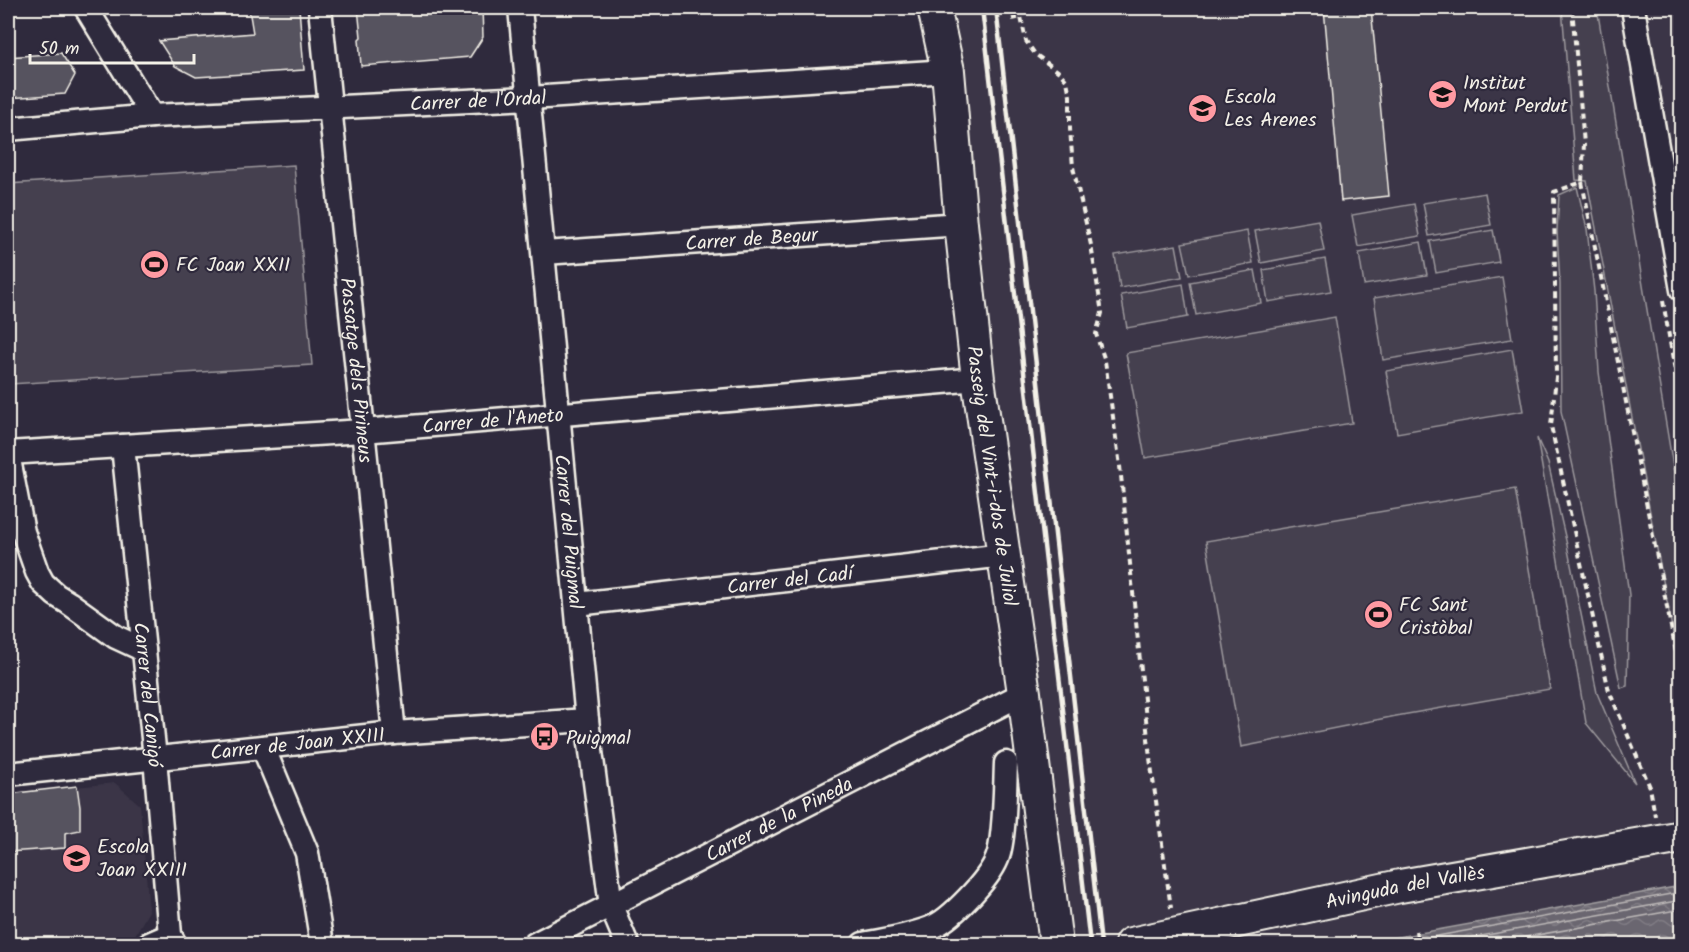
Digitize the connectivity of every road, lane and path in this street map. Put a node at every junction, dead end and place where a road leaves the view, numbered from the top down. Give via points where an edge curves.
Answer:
1 (86, 8) edge
2 (320, 8) edge
3 (520, 8) edge
4 (934, 8) edge
5 (1572, 8) edge
6 (1633, 8) edge
7 (1012, 19) dead end
8 (948, 71) junction
9 (530, 98) junction
10 (328, 108) junction
11 (152, 116) junction
12 (8, 129) edge
13 (1582, 182) junction
14 (961, 225) junction
15 (544, 253) junction
16 (1682, 290) edge
17 (978, 379) junction
18 (559, 416) junction
19 (363, 431) junction
20 (123, 446) junction
21 (8, 454) edge
22 (1004, 555) junction
23 (577, 604) junction
24 (144, 650) junction
25 (1682, 683) edge
26 (1024, 693) junction
27 (1682, 699) edge
28 (587, 720) junction
29 (394, 733) junction
30 (263, 747) junction
31 (156, 758) junction
32 (1006, 763) dead end
33 (8, 774) edge
34 (1669, 831) edge
35 (1682, 856) edge
36 (611, 906) junction
37 (1172, 912) dead end
38 (1416, 931) dead end
39 (173, 940) edge
40 (149, 945) edge
41 (322, 945) edge
42 (535, 945) edge
43 (627, 945) edge
44 (863, 945) edge
45 (1056, 945) edge
46 (1131, 945) edge
47 (1224, 945) edge
48 (1418, 945) edge

1 - 11 street
2 - 10 street, Passatge dels Pirineus
3 - 9 street, Carrer del Puigmal
4 - 8 main road, Passeig del Vint-i-dos de Juliol
5 - 13 path via 1584,144
6 - 16 street
7 - 37 path via 1021,17 1026,41 1035,54 1067,81 1070,96 1073,167 1102,313 1096,334 1105,361 1120,466 1150,758
8 - 9 street, Carrer de l'Ordal
8 - 14 main road, Passeig del Vint-i-dos de Juliol
9 - 10 street, Carrer de l'Ordal
9 - 15 street, Carrer del Puigmal
10 - 11 street, Carrer de l'Ordal
10 - 19 street, Passatge dels Pirineus
11 - 12 street, Carrer de l'Ordal
13 - 25 path
13 - 34 path via 1554,192 1556,377 1551,426 1609,691
14 - 15 street, Carrer de Begur
14 - 17 main road, Passeig del Vint-i-dos de Juliol
15 - 18 street, Carrer del Puigmal
17 - 18 street, Carrer de l'Aneto
17 - 22 main road, Passeig del Vint-i-dos de Juliol
18 - 19 street, Carrer de l'Aneto
18 - 23 street, Carrer del Puigmal
19 - 20 street, Carrer de l'Aneto
19 - 29 street, Passatge dels Pirineus
20 - 21 street, Carrer de l'Aneto
20 - 24 street, Carrer del Canigó
21 - 24 street via 23,532 43,583 116,637
22 - 23 street, Carrer del Cadí
22 - 26 main road, Passeig del Vint-i-dos de Juliol
23 - 28 street, Carrer del Puigmal
24 - 31 street, Carrer del Canigó
25 - 27 path
26 - 36 street, Carrer de la Pineda
26 - 45 main road, Passeig del Vint-i-dos de Juliol
28 - 29 street, Carrer de Joan XXIII
28 - 36 street, Carrer del Puigmal
29 - 30 street, Carrer de Joan XXIII
30 - 31 street, Carrer de Joan XXIII
30 - 41 street via 307,853
31 - 33 street, Carrer de Joan XXIII
31 - 39 street, Carrer del Canigó
32 - 44 street via 997,859 978,887 932,927
34 - 46 main road, Avinguda del Vallès
35 - 47 main road, Avinguda del Vallès via 1392,907
36 - 42 street, Carrer de la Pineda
36 - 43 street, Carrer del Puigmal
38 - 48 path
39 - 40 street

